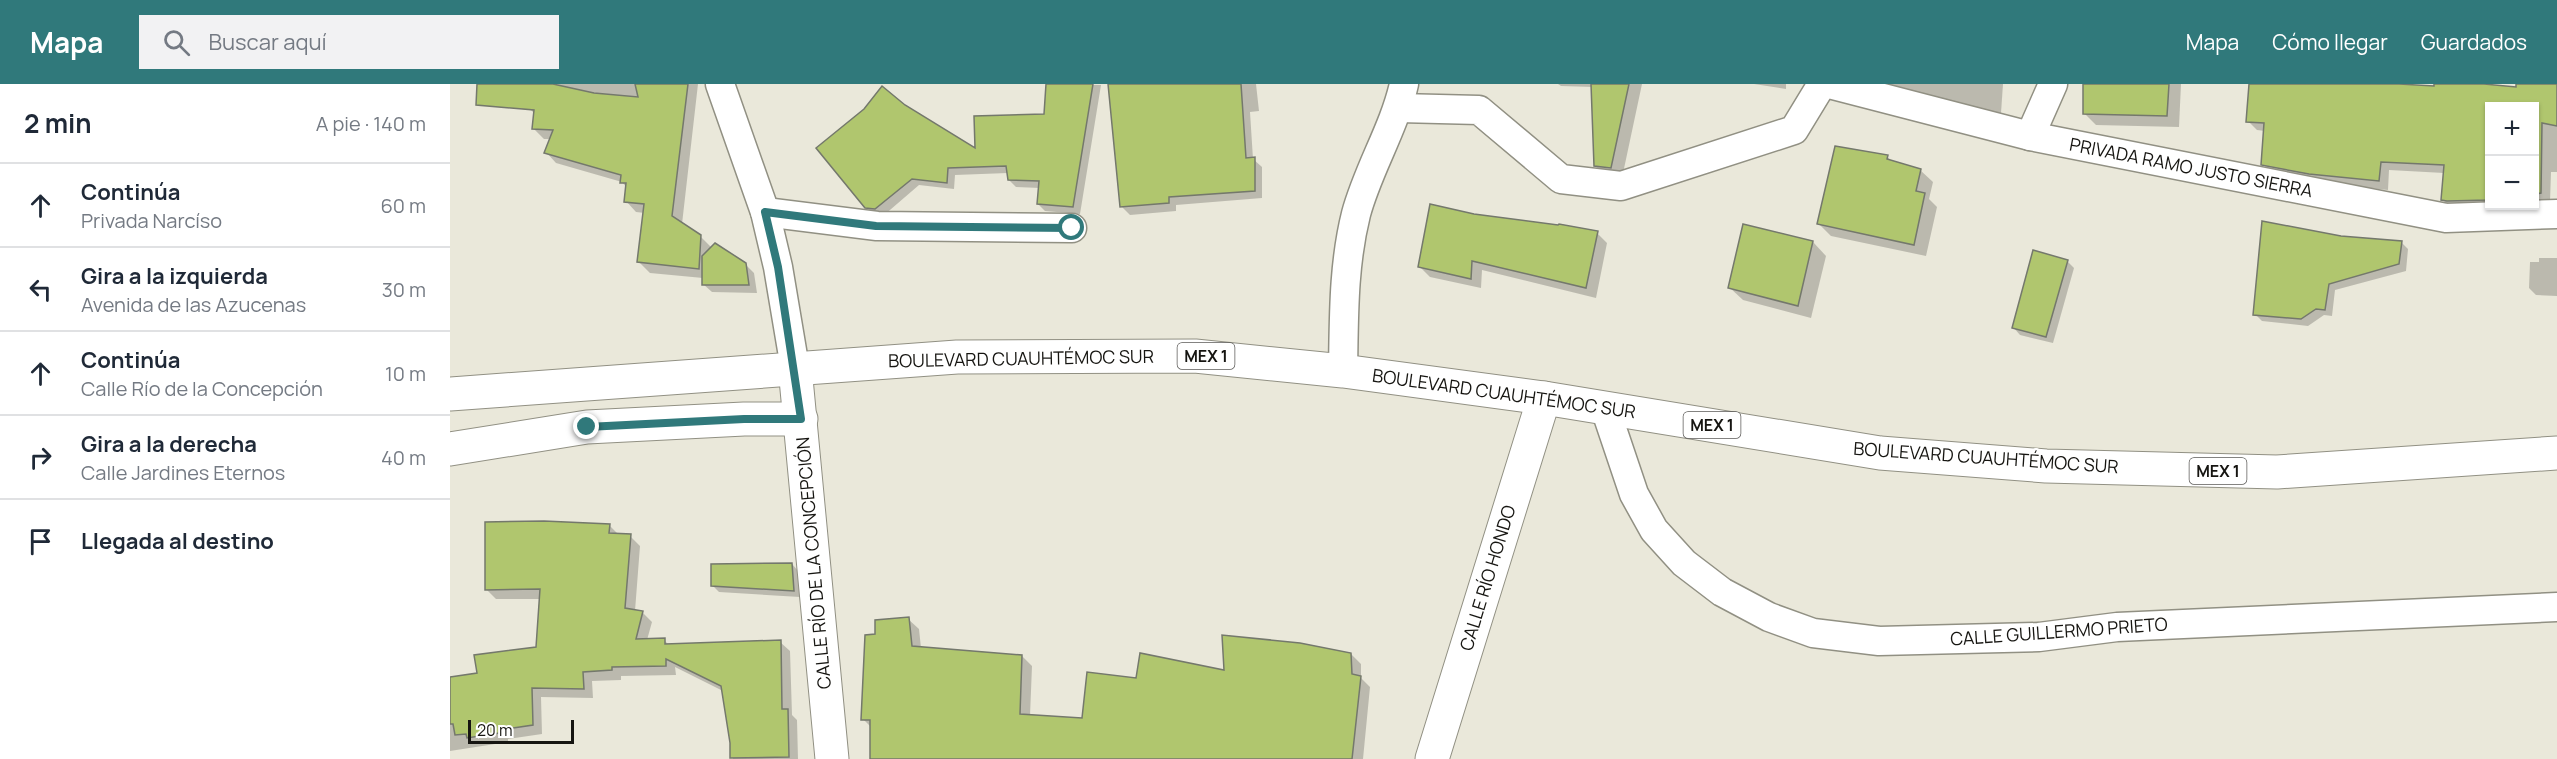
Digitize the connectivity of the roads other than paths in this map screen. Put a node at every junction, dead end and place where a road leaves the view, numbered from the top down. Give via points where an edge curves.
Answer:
1 (720, 84) edge
2 (1822, 84) edge
3 (1829, 84) edge
4 (2053, 84) edge
5 (1402, 96) edge
6 (2030, 136) junction
7 (765, 212) junction
8 (2557, 214) edge
9 (1072, 228) dead end
10 (795, 368) junction
11 (1343, 371) junction
12 (450, 394) edge
13 (1544, 398) junction
14 (1605, 408) junction
15 (801, 419) junction
16 (450, 449) edge
17 (2557, 453) edge
18 (2557, 607) edge
19 (832, 759) edge
20 (1432, 759) edge

1 - 7 street
2 - 5 street via 1794,130 1621,186 1561,178 1479,110
3 - 6 street, PRIVADA RAMO JUSTO SIERRA
4 - 6 street
5 - 11 street via 1356,214 1345,270
6 - 8 street, PRIVADA RAMO JUSTO SIERRA via 2446,218
7 - 9 street via 876,226
7 - 10 street
10 - 11 main road, BOULEVARD CUAUHTÉMOC SUR / MEX 1 via 957,357 1068,355 1196,356
10 - 12 main road, BOULEVARD CUAUHTÉMOC SUR / MEX 1
10 - 15 main road, CALLE RÍO DE LA CONCEPCIÓN
11 - 13 main road, BOULEVARD CUAUHTÉMOC SUR / MEX 1
13 - 14 main road, BOULEVARD CUAUHTÉMOC SUR / MEX 1
13 - 20 main road, CALLE RÍO HONDO
14 - 17 main road, BOULEVARD CUAUHTÉMOC SUR / MEX 1 via 1880,453 2046,466 2277,472
14 - 18 street, CALLE GUILLERMO PRIETO via 1634,494 1654,530 1684,563 1722,592 1769,617 1813,633 1879,641 2039,637 2117,627
15 - 16 main road via 587,427
15 - 19 main road, CALLE RÍO DE LA CONCEPCIÓN

